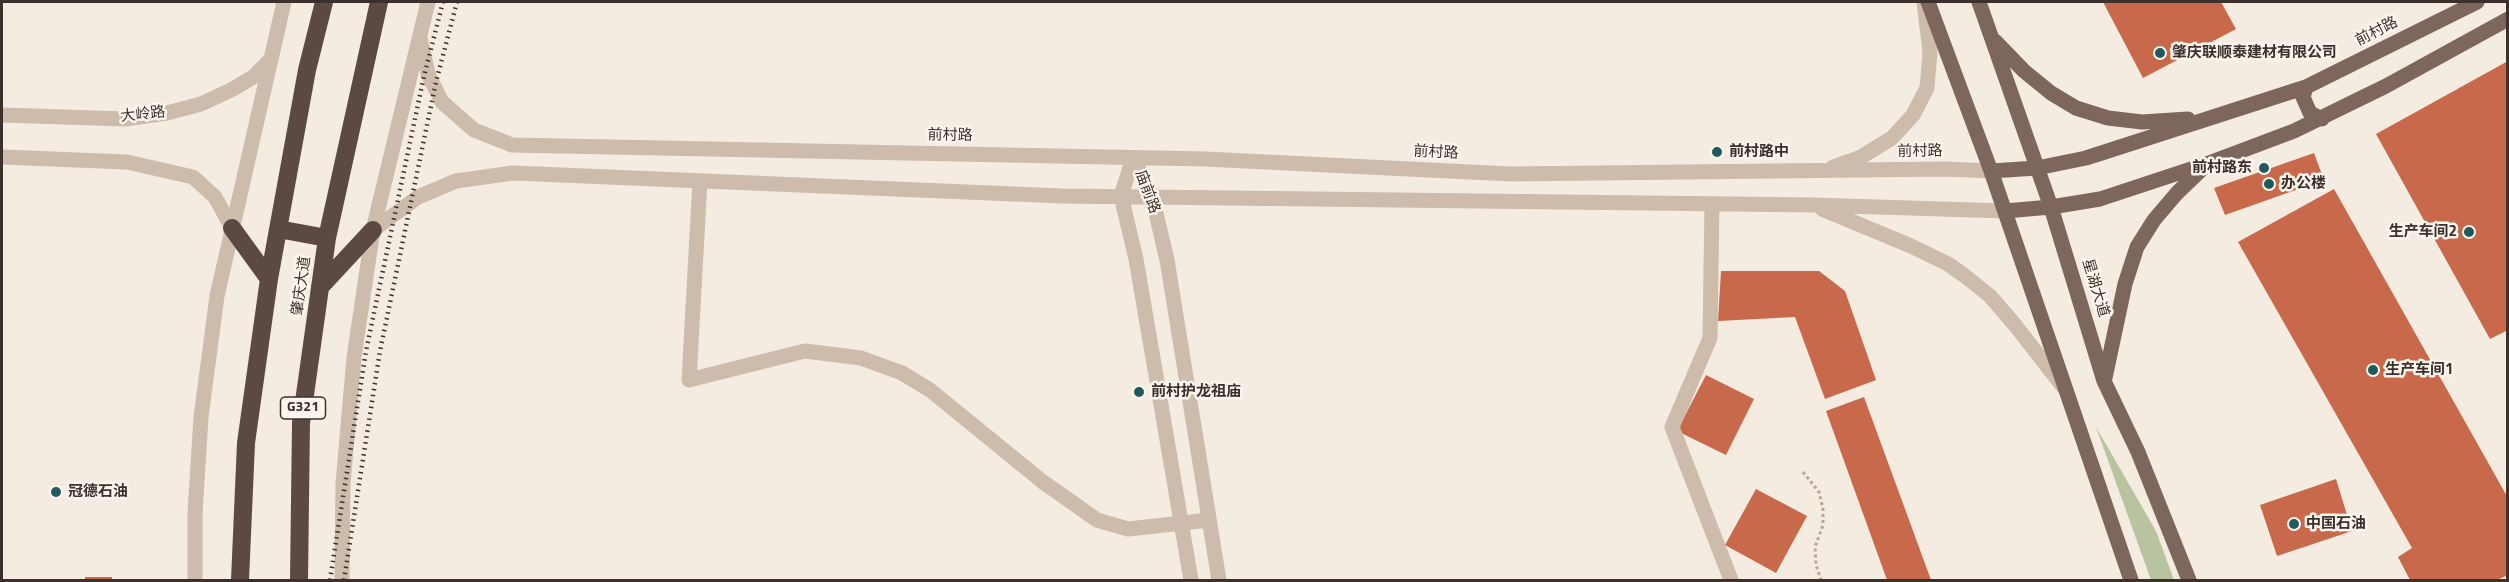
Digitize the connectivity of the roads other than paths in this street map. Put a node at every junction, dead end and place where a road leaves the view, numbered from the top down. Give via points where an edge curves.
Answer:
1 (284, 2) edge
2 (324, 2) edge
3 (379, 2) edge
4 (428, 2) edge
5 (1926, 2) edge
6 (1979, 2) edge
7 (2477, 2) edge
8 (2508, 19) edge
9 (1991, 36) junction
10 (420, 38) junction
11 (270, 60) junction
12 (2306, 87) junction
13 (2, 115) edge
14 (2209, 118) junction
15 (2322, 119) junction
16 (2, 157) edge
17 (1133, 158) junction
18 (2209, 163) junction
19 (2037, 168) junction
20 (1991, 171) junction
21 (1822, 172) junction
22 (700, 181) junction
23 (1121, 196) junction
24 (1152, 196) junction
25 (1712, 204) junction
26 (1813, 205) junction
27 (2051, 207) junction
28 (2004, 211) junction
29 (232, 228) junction
30 (278, 228) junction
31 (373, 230) junction
32 (327, 238) junction
33 (269, 279) junction
34 (320, 288) junction
35 (2104, 381) junction
36 (2065, 389) junction
37 (1209, 519) junction
38 (1181, 524) junction
39 (240, 552) junction
40 (195, 580) edge
41 (228, 580) edge
42 (240, 580) edge
43 (300, 580) edge
44 (342, 580) edge
45 (1191, 580) edge
46 (1219, 580) edge
47 (1731, 580) edge
48 (2131, 580) edge
49 (2189, 580) edge

1 - 11 street
2 - 30 highway via 307,70
3 - 32 highway, 肇庆大道 / G321
4 - 10 street
5 - 20 main road
5 - 21 street via 1930,52 1927,88 1913,115 1892,138 1861,157
6 - 9 main road, 星湖大道
7 - 12 main road, 前村路
8 - 15 main road
9 - 14 main road via 2024,71 2076,108 2108,118 2142,122
9 - 19 main road, 星湖大道
10 - 17 street, 前村路 via 428,74 442,102 474,130 512,145
10 - 31 street
11 - 13 street, 大岭路 via 233,89 201,104 167,113 125,119
11 - 29 street
12 - 14 main road, 前村路
12 - 15 main road via 2302,96 2310,113
14 - 19 main road, 前村路 via 2086,158
15 - 18 main road
16 - 29 street via 127,162 193,177 215,197
17 - 21 street, 前村路 via 1511,174
17 - 23 street, 庙前路
17 - 24 street, 庙前路
18 - 27 main road via 2100,199
18 - 35 main road via 2177,193 2137,247
19 - 20 main road, 前村路
19 - 27 main road, 星湖大道
20 - 21 street, 前村路
20 - 28 main road
22 - 23 street
22 - 31 street via 513,173 456,181 418,197
22 - 38 street via 689,380 805,351 861,358 902,373 930,390 1043,482 1097,520 1128,529
23 - 24 street
23 - 38 street, 庙前路 via 1136,259
24 - 25 street
24 - 37 street, 庙前路 via 1167,260
25 - 26 street
25 - 47 street via 1710,338 1672,427
26 - 28 street
26 - 36 street via 1911,246 1965,276 1990,296
27 - 28 main road
27 - 35 main road, 星湖大道
28 - 36 main road
29 - 33 highway
29 - 40 street via 217,296 201,417
30 - 32 highway
30 - 33 highway
31 - 34 highway
31 - 44 street via 354,357 343,484
32 - 34 highway, 肇庆大道 / G321
33 - 39 highway via 246,443
34 - 43 highway, 肇庆大道 / G321 via 301,423
35 - 49 main road, 星湖大道 via 2138,452
36 - 48 main road
37 - 38 street
37 - 46 street, 庙前路
38 - 45 street, 庙前路
39 - 41 highway
39 - 42 highway

